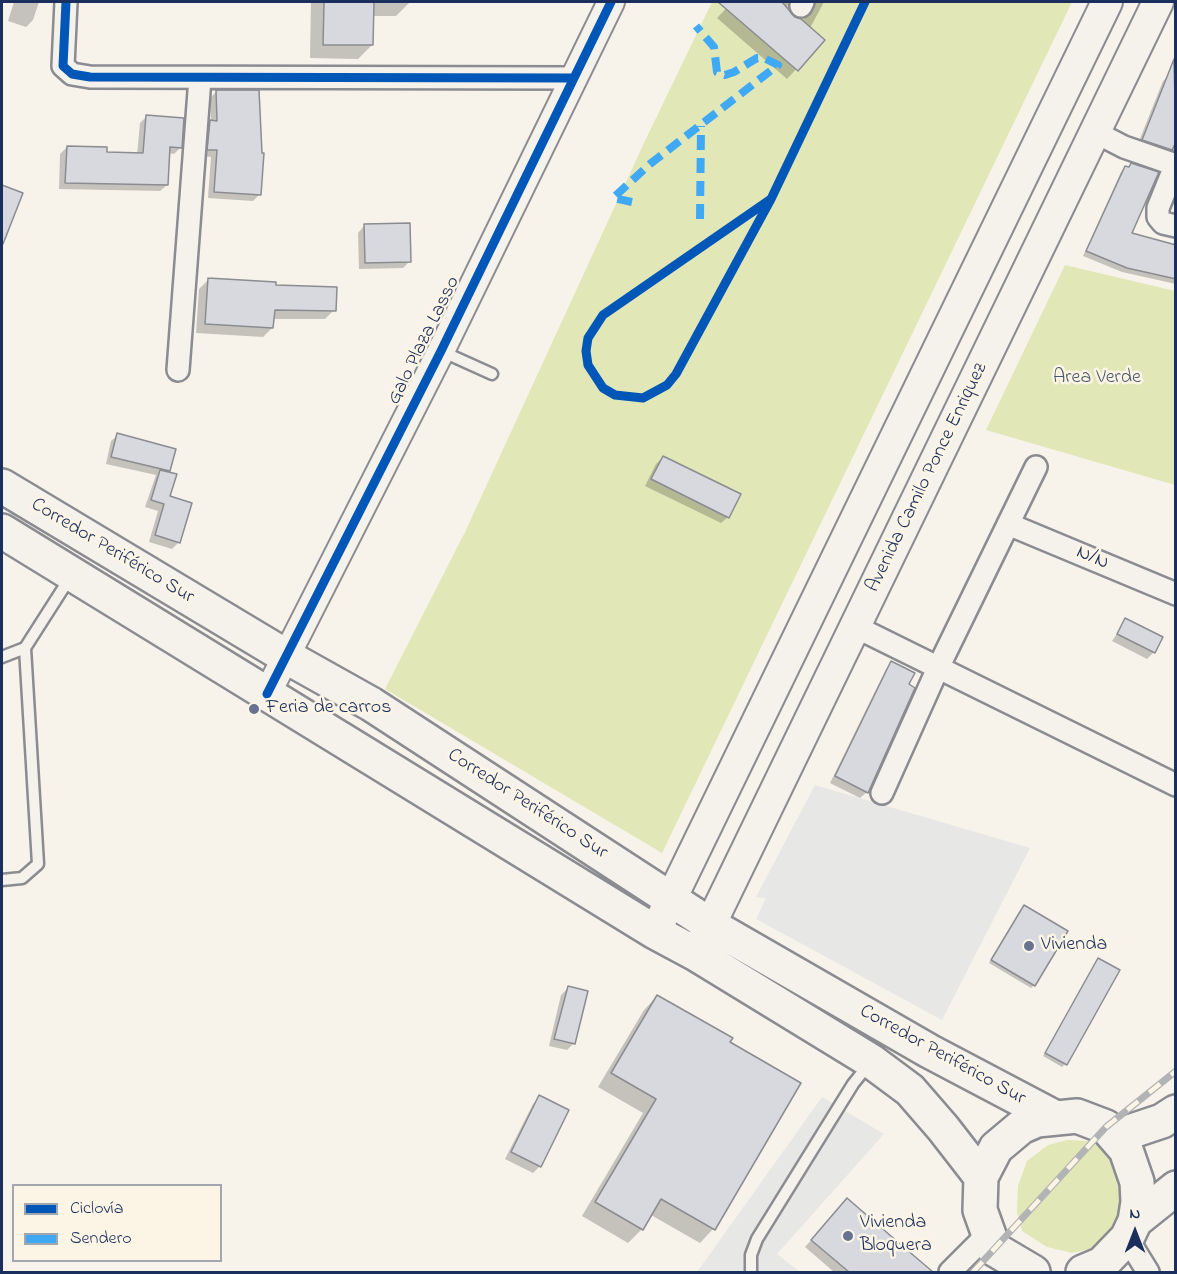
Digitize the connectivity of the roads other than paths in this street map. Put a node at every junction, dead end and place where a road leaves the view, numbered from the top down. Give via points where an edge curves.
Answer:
1 (66, 2) edge
2 (611, 2) edge
3 (1107, 2) edge
4 (1158, 2) edge
5 (200, 78) junction
6 (574, 78) junction
7 (1095, 132) junction
8 (1175, 166) edge
9 (1176, 226) edge
10 (441, 351) junction
11 (178, 370) dead end
12 (492, 374) dead end
13 (1036, 467) dead end
14 (2, 486) edge
15 (1008, 524) junction
16 (2, 531) edge
17 (72, 574) junction
18 (1176, 594) edge
19 (856, 627) junction
20 (25, 648) junction
21 (2, 657) edge
22 (287, 657) junction
23 (938, 668) junction
24 (267, 694) junction
25 (766, 706) junction
26 (807, 727) junction
27 (1176, 785) edge
28 (882, 793) dead end
29 (2, 880) edge
30 (671, 899) junction
31 (711, 926) junction
32 (655, 932) junction
33 (696, 954) junction
34 (871, 1061) junction
35 (1176, 1112) edge
36 (1056, 1118) junction
37 (1117, 1137) junction
38 (981, 1178) junction
39 (1176, 1188) edge
40 (1131, 1229) junction
41 (988, 1234) junction
42 (750, 1272) edge
43 (951, 1272) edge
44 (1033, 1272) edge
45 (1083, 1272) edge
46 (1148, 1272) edge

1 - 5 street via 63,66 72,74
2 - 6 street, Galo Plaza Lasso
3 - 25 main road
4 - 7 main road, Avenida Camilo Ponce Enriquez
5 - 6 street
5 - 11 street
6 - 10 street, Galo Plaza Lasso
7 - 8 street
7 - 19 main road, Avenida Camilo Ponce Enriquez
8 - 9 street via 1158,217 1163,223
10 - 12 lane
10 - 22 street, Galo Plaza Lasso
13 - 15 street
14 - 22 main road, Corredor Periférico Sur
15 - 18 street, N/N
15 - 23 street
16 - 17 main road, Corredor Periférico Sur
17 - 20 lane
17 - 24 main road, Corredor Periférico Sur
19 - 23 street
19 - 26 main road, Avenida Camilo Ponce Enriquez
20 - 21 lane
20 - 29 lane via 38,864 22,878
22 - 24 street, Galo Plaza Lasso
22 - 30 main road, Corredor Periférico Sur via 371,704
23 - 27 street
23 - 28 street
24 - 32 main road, Corredor Periférico Sur
25 - 26 main road
25 - 30 main road
26 - 31 main road, Avenida Camilo Ponce Enriquez
30 - 31 main road, Corredor Periférico Sur
30 - 32 main road
31 - 33 main road, Avenida Camilo Ponce Enriquez
31 - 36 main road, Corredor Periférico Sur via 929,1051
32 - 33 main road, Corredor Periférico Sur
33 - 34 main road, Corredor Periférico Sur
34 - 38 main road, Corredor Periférico Sur via 909,1090
34 - 42 lane via 757,1239
35 - 37 main road
36 - 37 main road via 1077,1116 1106,1127
36 - 38 main road via 1037,1120 1008,1136 996,1148
37 - 40 main road via 1137,1182 1138,1202
38 - 41 main road via 980,1210
39 - 40 main road
40 - 45 main road via 1102,1264
40 - 46 street
41 - 43 street
41 - 44 main road via 994,1249

